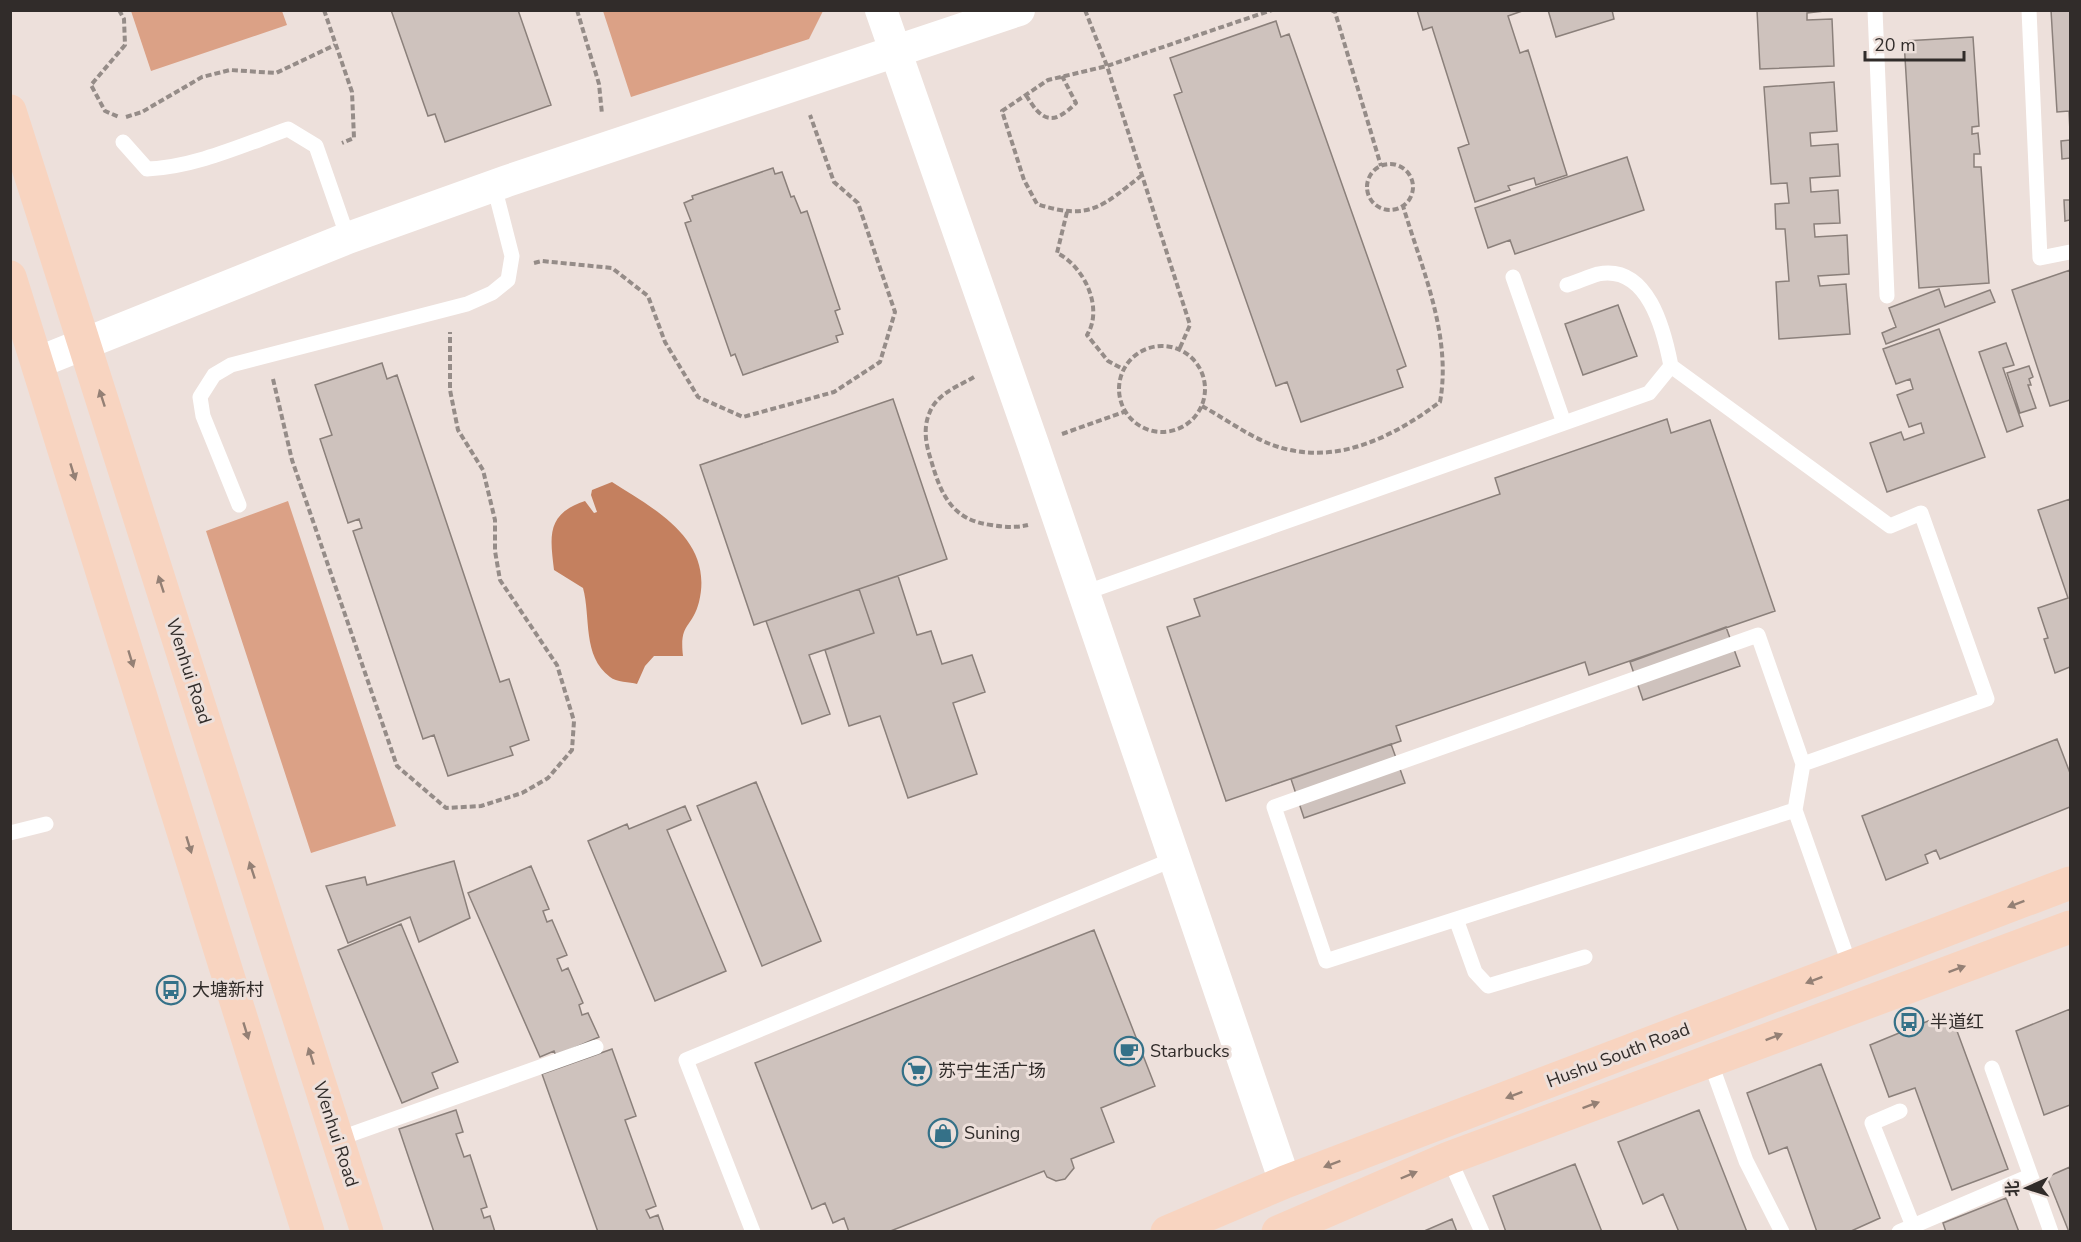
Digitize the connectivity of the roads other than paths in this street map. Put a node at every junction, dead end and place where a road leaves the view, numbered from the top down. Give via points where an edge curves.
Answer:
1 (881, 10) edge
2 (1019, 10) edge
3 (1875, 10) edge
4 (2029, 10) edge
5 (894, 51) junction
6 (10, 111) edge
7 (123, 142) dead end
8 (494, 186) junction
9 (348, 238) junction
10 (2070, 252) edge
11 (10, 277) edge
12 (1513, 277) dead end
13 (1567, 285) dead end
14 (1887, 296) dead end
15 (19, 331) edge
16 (85, 343) junction
17 (39, 362) junction
18 (1671, 366) junction
19 (1564, 423) junction
20 (239, 505) dead end
21 (1084, 593) junction
22 (1803, 764) junction
23 (1795, 810) junction
24 (46, 824) dead end
25 (10, 833) edge
26 (1174, 859) junction
27 (2070, 883) edge
28 (1456, 919) junction
29 (2070, 927) edge
30 (1585, 957) dead end
31 (1850, 966) junction
32 (596, 1047) dead end
33 (1710, 1061) junction
34 (1992, 1068) dead end
35 (1900, 1112) dead end
36 (338, 1139) junction
37 (1449, 1158) junction
38 (2030, 1176) junction
39 (1285, 1182) junction
40 (1906, 1229) edge
41 (308, 1232) edge
42 (367, 1232) edge
43 (753, 1232) edge
44 (1167, 1232) edge
45 (1278, 1232) edge
46 (1482, 1232) edge
47 (1782, 1232) edge
48 (2051, 1232) edge

1 - 5 street
2 - 5 street
3 - 14 lane
4 - 10 lane via 2040,258
5 - 8 street
5 - 21 street
6 - 16 main road, Wenhui Road
7 - 9 lane via 147,169 213,156 288,129 316,146
8 - 9 street
8 - 20 lane via 512,256 508,280 492,293 467,304 231,365 214,375 200,397 203,416
9 - 16 street
11 - 15 main road
12 - 19 lane
13 - 18 lane via 1600,274 1625,277 1645,292 1666,337
15 - 17 main road
16 - 17 street
36 -> 16 main road, Wenhui Road
17 -> 41 main road
18 - 19 lane via 1649,393
18 - 22 lane via 1890,526 1922,513 1987,699
19 - 21 lane
21 - 26 street
22 - 23 lane
22 - 28 lane via 1758,635 1274,807 1326,961
23 - 28 lane
23 - 31 lane
24 - 25 lane
26 - 39 street
26 - 43 lane via 686,1060
27 -> 31 main road, Hushu South Road
28 - 30 lane via 1475,972 1488,986
33 -> 29 main road, Hushu South Road
31 -> 39 main road, Hushu South Road
32 - 36 lane
37 -> 33 main road, Hushu South Road
33 - 47 lane via 1746,1161
34 - 38 lane
35 - 40 lane via 1872,1123
36 - 42 main road, Wenhui Road
45 -> 37 main road, Hushu South Road
37 - 46 lane
38 - 40 lane
38 - 48 lane
39 - 44 main road, Hushu South Road

